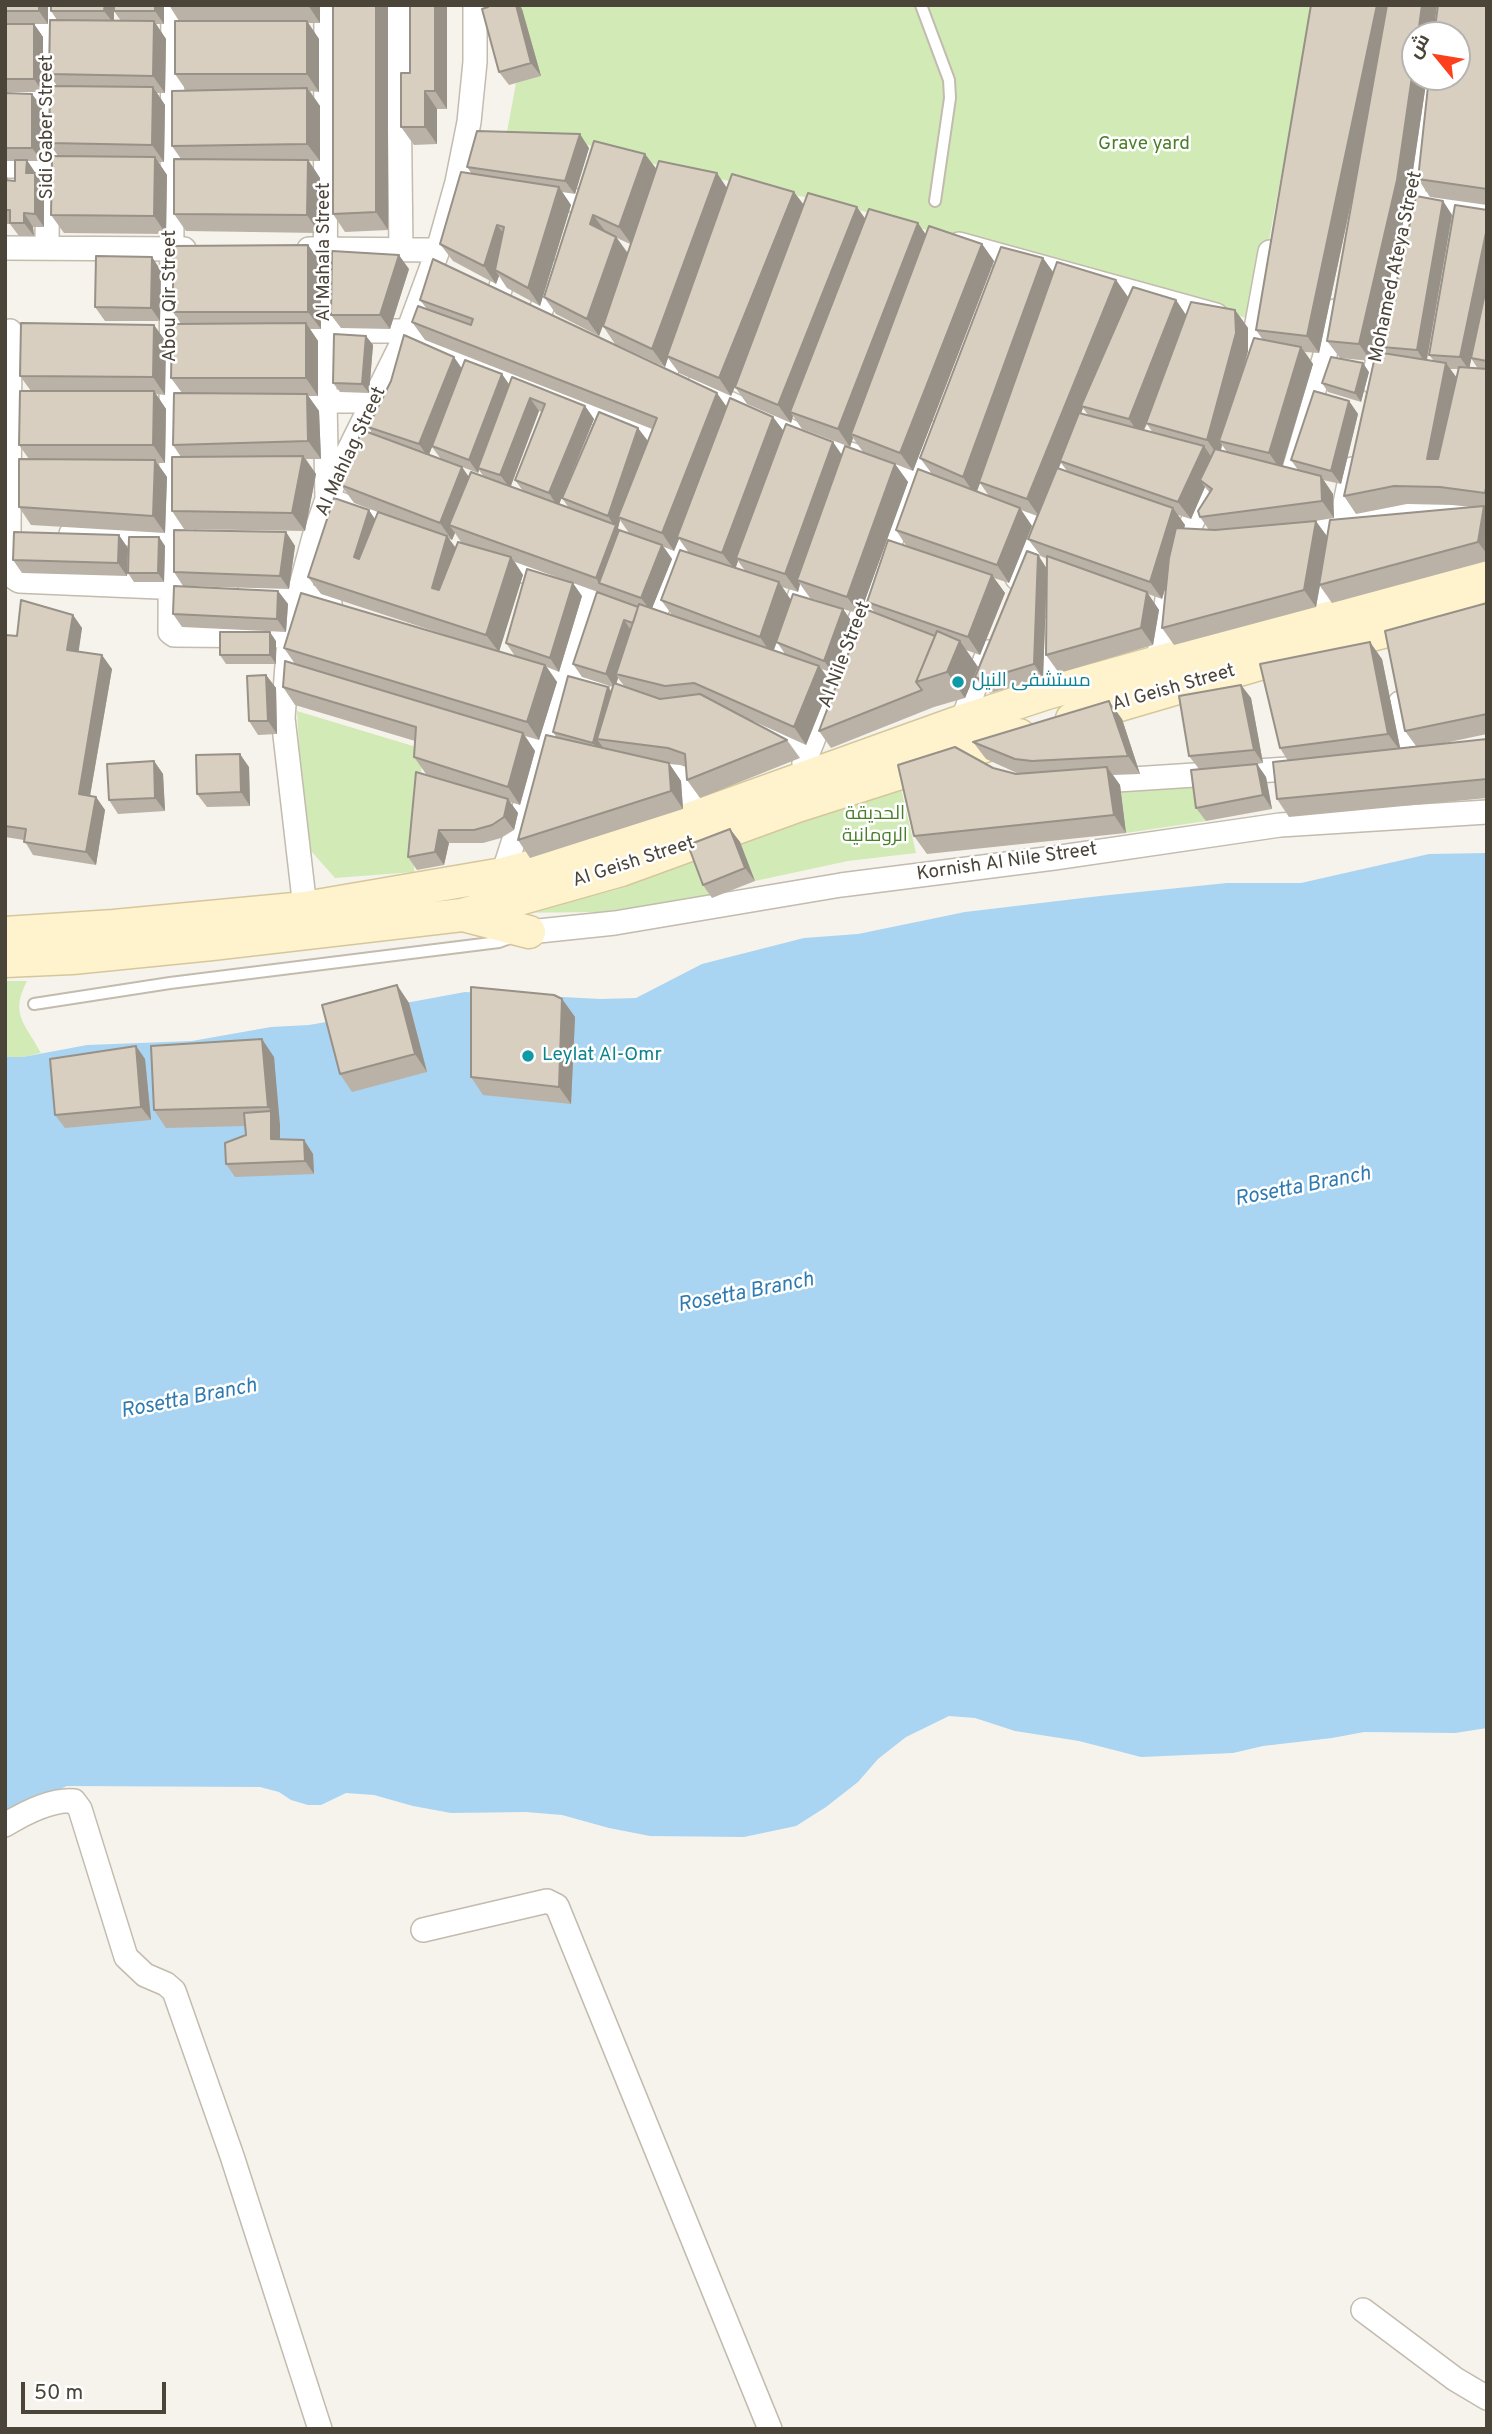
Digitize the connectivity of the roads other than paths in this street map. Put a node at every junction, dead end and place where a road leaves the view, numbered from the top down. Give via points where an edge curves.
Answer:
1 (49, 5) edge
2 (173, 5) edge
3 (326, 5) edge
4 (398, 5) edge
5 (475, 5) edge
6 (921, 5) edge
7 (298, 31) edge
8 (326, 31) junction
9 (5, 32) edge
10 (49, 32) junction
11 (107, 32) edge
12 (146, 32) edge
13 (173, 32) junction
14 (201, 32) edge
15 (1430, 91) edge
16 (298, 98) edge
17 (326, 98) junction
18 (5, 99) edge
19 (48, 99) junction
20 (103, 99) edge
21 (145, 99) edge
22 (172, 99) junction
23 (200, 99) edge
24 (200, 165) edge
25 (298, 165) edge
26 (326, 165) junction
27 (5, 166) edge
28 (47, 166) junction
29 (103, 166) edge
30 (144, 166) edge
31 (172, 166) junction
32 (585, 176) edge
33 (457, 182) junction
34 (484, 186) edge
35 (511, 190) edge
36 (1412, 200) junction
37 (579, 201) junction
38 (935, 201) dead end
39 (1487, 214) edge
40 (572, 224) edge
41 (1274, 232) edge
42 (935, 237) edge
43 (565, 247) edge
44 (5, 248) edge
45 (47, 248) junction
46 (513, 248) edge
47 (171, 249) junction
48 (199, 249) edge
49 (283, 249) edge
50 (325, 249) junction
51 (401, 250) junction
52 (1002, 257) junction
53 (435, 258) junction
54 (1058, 273) junction
55 (454, 276) edge
56 (992, 281) edge
57 (476, 286) edge
58 (1339, 291) edge
59 (1137, 294) junction
60 (498, 296) junction
61 (1050, 299) edge
62 (1194, 309) junction
63 (688, 312) edge
64 (539, 315) junction
65 (1127, 317) edge
66 (438, 323) edge
67 (561, 325) edge
68 (1256, 325) junction
69 (409, 328) junction
70 (8, 331) edge
71 (37, 331) edge
72 (144, 331) edge
73 (171, 331) junction
74 (197, 331) edge
75 (287, 331) edge
76 (325, 331) junction
77 (1185, 333) edge
78 (1253, 349) junction
79 (1277, 353) edge
80 (1300, 356) edge
81 (1324, 359) junction
82 (468, 362) junction
83 (641, 363) edge
84 (1377, 366) junction
85 (1402, 369) edge
86 (665, 374) junction
87 (747, 382) edge
88 (522, 384) junction
89 (458, 388) edge
90 (7, 400) edge
91 (36, 400) edge
92 (144, 400) edge
93 (170, 400) junction
94 (196, 400) edge
95 (286, 401) edge
96 (325, 401) junction
97 (376, 401) junction
98 (1368, 404) edge
99 (737, 407) junction
100 (802, 407) edge
101 (512, 409) edge
102 (605, 416) junction
103 (939, 418) edge
104 (1089, 425) edge
105 (862, 430) edge
106 (727, 432) edge
107 (792, 432) junction
108 (356, 437) junction
109 (594, 442) edge
110 (380, 446) edge
111 (1356, 453) edge
112 (783, 456) edge
113 (852, 456) junction
114 (1195, 456) edge
115 (1220, 464) junction
116 (170, 466) junction
117 (196, 466) edge
118 (334, 466) junction
119 (143, 467) edge
120 (300, 467) edge
121 (36, 469) edge
122 (7, 470) edge
123 (640, 479) edge
124 (915, 479) junction
125 (1285, 479) junction
126 (843, 480) edge
127 (1058, 481) junction
128 (1084, 490) edge
129 (1347, 491) junction
130 (327, 499) junction
131 (1164, 514) edge
132 (1487, 514) edge
133 (388, 522) junction
134 (1039, 523) junction
135 (1339, 524) junction
136 (1195, 531) junction
137 (687, 533) edge
138 (7, 534) edge
139 (170, 534) junction
140 (422, 534) edge
141 (1274, 534) edge
142 (209, 535) edge
143 (288, 536) edge
144 (618, 536) edge
145 (314, 537) junction
146 (820, 541) edge
147 (888, 546) junction
148 (378, 547) edge
149 (467, 551) edge
150 (913, 555) edge
151 (677, 558) junction
152 (528, 573) junction
153 (723, 575) edge
154 (1487, 577) edge
155 (169, 587) junction
156 (773, 592) edge
157 (299, 593) junction
158 (1006, 594) edge
159 (592, 595) junction
160 (520, 597) edge
161 (1140, 597) edge
162 (798, 601) junction
163 (1052, 604) edge
164 (1487, 605) edge
165 (1165, 606) junction
166 (349, 609) edge
167 (654, 617) junction
168 (860, 619) junction
169 (1321, 621) junction
170 (679, 625) edge
171 (886, 626) edge
172 (998, 626) edge
173 (291, 636) junction
174 (752, 649) edge
175 (960, 652) edge
176 (502, 657) edge
177 (776, 657) junction
178 (985, 661) junction
179 (1158, 662) junction
180 (286, 669) junction
181 (312, 676) edge
182 (566, 678) junction
183 (837, 679) junction
184 (1396, 682) edge
185 (619, 688) edge
186 (1047, 694) junction
187 (741, 722) edge
188 (480, 726) edge
189 (1281, 743) edge
190 (544, 746) junction
191 (972, 746) junction
192 (809, 750) junction
193 (1437, 755) edge
194 (1412, 758) junction
195 (1384, 760) edge
196 (595, 761) edge
197 (1329, 765) edge
198 (621, 766) edge
199 (1287, 769) junction
200 (798, 779) junction
201 (1070, 783) edge
202 (497, 805) edge
203 (1487, 812) edge
204 (523, 813) junction
205 (691, 818) junction
206 (503, 874) junction
207 (305, 908) junction
208 (462, 915) junction
209 (528, 932) junction
210 (5, 933) edge
211 (5, 961) edge
212 (34, 1004) dead end
213 (5, 1825) edge
214 (423, 1930) dead end
215 (1363, 2310) dead end
216 (1487, 2398) edge
217 (320, 2429) edge
218 (770, 2429) edge

1 - 10 street, Sidi Gaber Street
2 - 13 street, Abou Qir Street
3 - 8 street, Al Mahala Street
4 - 51 street
5 - 33 street, Al Mahlag Street via 469,122
6 - 38 lane via 950,98
7 - 8 street
8 - 17 street, Al Mahala Street
9 - 10 street
10 - 11 street
10 - 19 street, Sidi Gaber Street
12 - 13 street
13 - 14 street
13 - 22 street, Abou Qir Street
15 - 36 street, Mohamed Ateya Street
16 - 17 street
17 - 26 street, Al Mahala Street
18 - 19 street
19 - 20 street
19 - 28 street, Sidi Gaber Street
21 - 22 street
22 - 23 street
22 - 31 street, Abou Qir Street
24 - 31 street
25 - 26 street
26 - 50 street, Al Mahala Street
27 - 28 street
28 - 29 street
28 - 45 street, Sidi Gaber Street
30 - 31 street
31 - 47 street, Abou Qir Street
32 - 37 street
33 - 34 street
33 - 53 street, Al Mahlag Street
35 - 37 street
36 - 39 street
36 - 84 street, Mohamed Ateya Street
37 - 40 street
41 - 68 street
42 - 52 street
43 - 64 street
44 - 45 street
45 - 47 street
46 - 60 street
47 - 48 street
47 - 73 street, Abou Qir Street
49 - 50 street
50 - 51 street
50 - 76 street, Al Mahala Street
51 - 53 street
52 - 54 street
52 - 56 street
53 - 55 street
53 - 69 street, Al Mahlag Street
54 - 59 street
54 - 61 street
57 - 60 street
58 - 81 street
59 - 62 street
59 - 65 street
60 - 64 street
62 - 68 street
62 - 77 street
63 - 86 street
64 - 67 street
66 - 69 street
68 - 78 street
69 - 76 street
69 - 82 street
69 - 97 street, Al Mahlag Street
70 - 71 street
70 - 90 street
72 - 73 street
73 - 74 street
73 - 93 street, Abou Qir Street
75 - 76 street
76 - 96 street, Al Mahala Street
78 - 79 street
78 - 115 street
80 - 81 street
81 - 84 street
81 - 125 street
82 - 88 street
82 - 89 street
83 - 86 street
84 - 85 street
84 - 98 street, Mohamed Ateya Street
86 - 99 street
87 - 99 street
88 - 101 street
88 - 102 street
90 - 91 street
90 - 122 street
92 - 93 street
93 - 94 street
93 - 116 street, Abou Qir Street
95 - 96 street
96 - 97 street
96 - 118 street, Al Mahala Street
97 - 108 street, Al Mahlag Street
99 - 106 street
99 - 107 street
100 - 107 street
102 - 109 street
102 - 123 street via 652,436
103 - 124 street, Al Nile Street
104 - 127 street
105 - 113 street
107 - 112 street
107 - 113 street
108 - 110 street
108 - 118 street, Al Mahlag Street
111 - 129 street
113 - 124 street
113 - 126 street
114 - 115 street
115 - 125 street
115 - 136 street
116 - 117 street
116 - 119 street
116 - 139 street, Abou Qir Street
118 - 120 street
118 - 130 street, Al Mahlag Street
121 - 122 street
122 - 138 street
124 - 134 street
124 - 147 street, Al Nile Street
125 - 129 street
127 - 128 street
127 - 134 street
129 - 135 street
130 - 133 street
130 - 145 street, Al Mahlag Street
131 - 136 street
132 - 135 street via 1426,509
133 - 140 street
133 - 148 street
134 - 158 street via 1035,559
135 - 141 street
135 - 169 street
136 - 165 street
137 - 151 street
138 - 139 street
138 - 155 street via 10,573 19,581
139 - 142 street
139 - 155 street, Abou Qir Street
143 - 145 street
144 - 151 street
145 - 157 street, Al Mahlag Street
146 - 162 street
147 - 150 street
147 - 168 street, Al Nile Street
149 - 152 street
151 - 153 street
151 - 167 street
152 - 159 street
152 - 160 street
154 - 169 main road, Al Geish Street
155 - 157 street
155 - 173 street, Abou Qir Street via 173,635
156 - 162 street
157 - 166 street
157 - 173 street, Al Mahlag Street
159 - 167 street
159 - 182 street
161 - 165 street
162 - 168 street
162 - 177 street
163 - 186 street
164 - 191 main road, Al Geish Street via 1387,644
165 - 179 street
167 - 170 street
168 - 171 street
168 - 183 street, Al Nile Street
169 - 179 main road, Al Geish Street
172 - 178 street
173 - 180 street, Al Mahlag Street
174 - 177 street
175 - 178 street
176 - 182 street
177 - 183 street
178 - 191 street
179 - 186 main road, Al Geish Street
180 - 181 street
180 - 207 street, Al Mahlag Street via 283,718
182 - 185 street
182 - 190 street
183 - 192 street, Al Nile Street
184 - 194 street
186 - 191 main road, Al Geish Street
187 - 192 street
188 - 190 street
189 - 199 street
190 - 196 street
190 - 204 street
191 - 200 main road, Al Geish Street
191 - 208 main road, Al Geish Street via 621,870
192 - 200 street, Al Nile Street
193 - 194 street
194 - 195 street
197 - 199 street
198 - 205 street via 682,771 687,778
199 - 201 street
200 - 205 main road, Al Geish Street
202 - 204 street
203 - 209 street, Kornish Al Nile Street via 1280,825
204 - 206 street
205 - 206 main road, Al Geish Street via 591,852
206 - 207 main road, Al Geish Street
207 - 210 main road, Al Geish Street
208 - 209 main road
208 - 211 main road, Al Geish Street via 212,944
209 - 212 lane via 499,942
213 - 217 street via 63,1801 74,1801 80,1809 124,1951 140,1971 174,1991
214 - 218 street via 547,1902 557,1906
215 - 216 street

